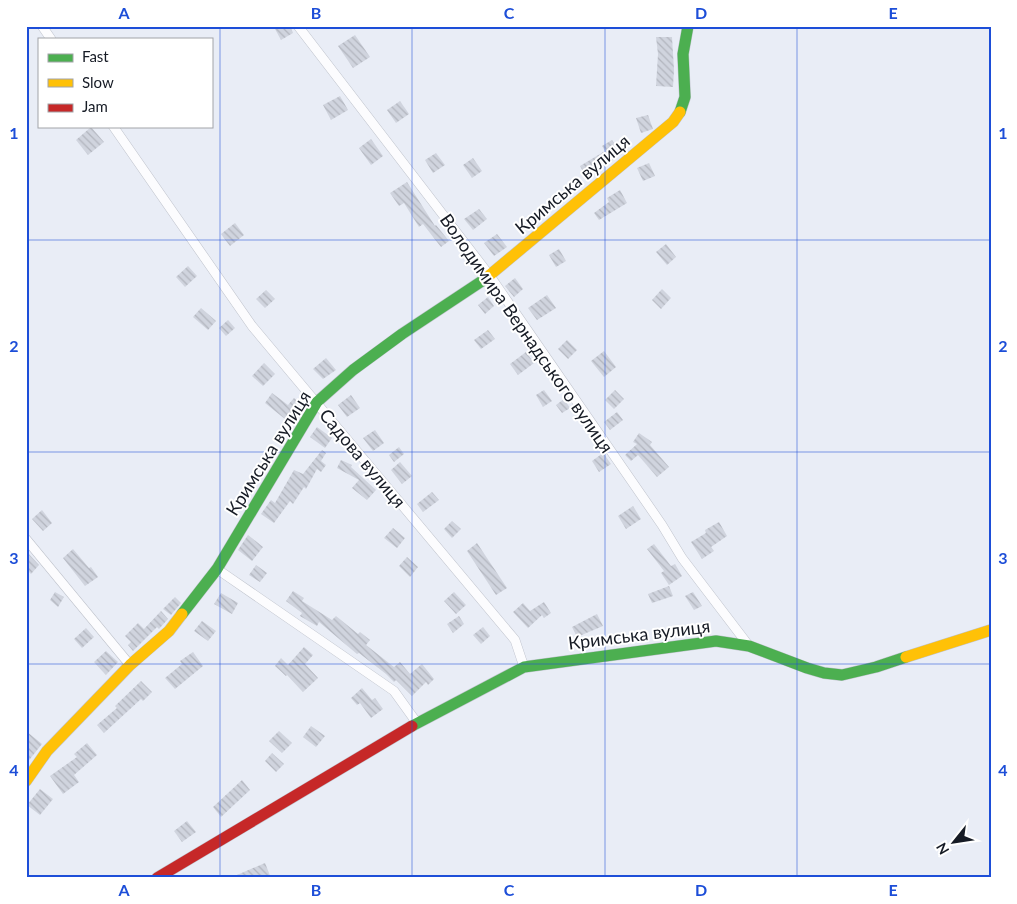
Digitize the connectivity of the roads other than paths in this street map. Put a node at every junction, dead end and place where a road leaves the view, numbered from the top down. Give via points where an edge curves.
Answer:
1 (42, 26) edge
2 (688, 26) edge
3 (299, 27) edge
4 (50, 38) edge
5 (113, 128) edge
6 (490, 276) junction
7 (316, 402) junction
8 (26, 539) edge
9 (217, 569) junction
10 (991, 630) edge
11 (749, 646) junction
12 (130, 665) junction
13 (524, 667) junction
14 (417, 723) junction
15 (26, 780) edge
16 (157, 878) edge

1 - 4 street
2 - 6 street, Кримська вулиця via 683,53 686,91 680,115
3 - 6 street, Володимира Вернадського вулиця
5 - 7 street, Садова вулиця via 252,326
6 - 7 street, Кримська вулиця via 402,334
6 - 11 street, Володимира Вернадського вулиця via 682,558
7 - 9 street, Кримська вулиця
7 - 13 street, Садова вулиця via 515,640
8 - 12 street
9 - 12 street, Кримська вулиця via 169,631
9 - 14 street via 394,691
10 - 11 street, Кримська вулиця via 842,675 807,668
11 - 13 street, Кримська вулиця via 716,641
12 - 15 street, Кримська вулиця via 47,751
13 - 14 street, Кримська вулиця
14 - 16 street, Кримська вулиця

